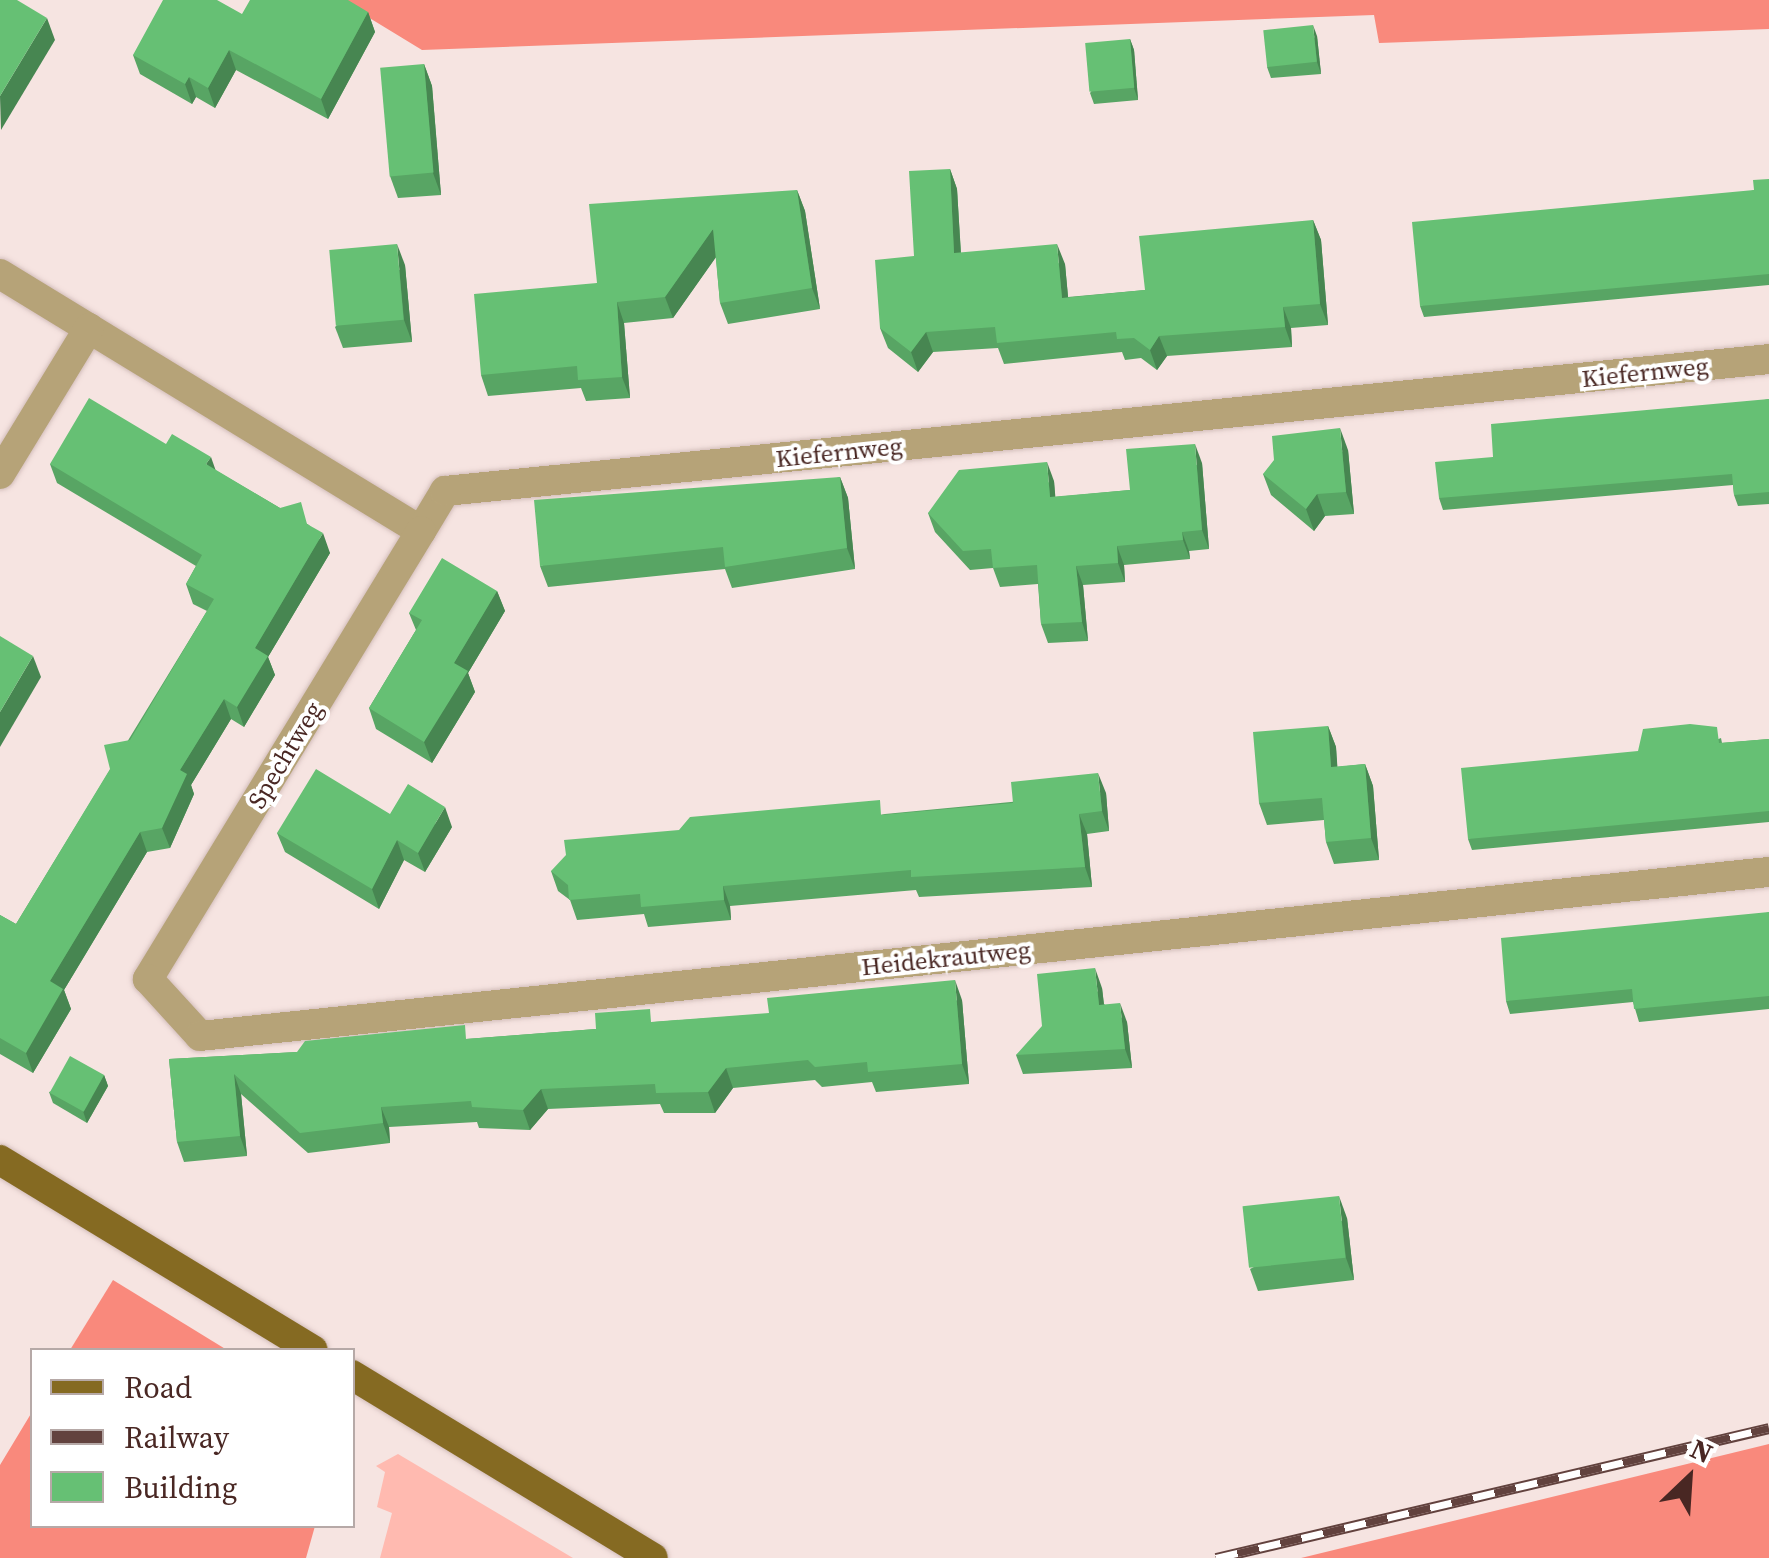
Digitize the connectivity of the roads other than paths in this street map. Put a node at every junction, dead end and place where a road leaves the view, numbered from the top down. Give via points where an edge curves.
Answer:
1 (0, 274) edge
2 (89, 328) junction
3 (1769, 359) edge
4 (0, 474) edge
5 (421, 530) junction
6 (1769, 872) edge
7 (148, 979) joint
8 (0, 1160) edge
9 (310, 1348) edge
10 (355, 1376) edge
11 (653, 1558) edge

1 - 2 street
2 - 4 street
2 - 5 street
3 - 5 street, Kiefernweg via 445,491
5 - 7 street, Spechtweg
6 - 7 street, Heidekrautweg via 200,1036
8 - 9 main road
10 - 11 main road

